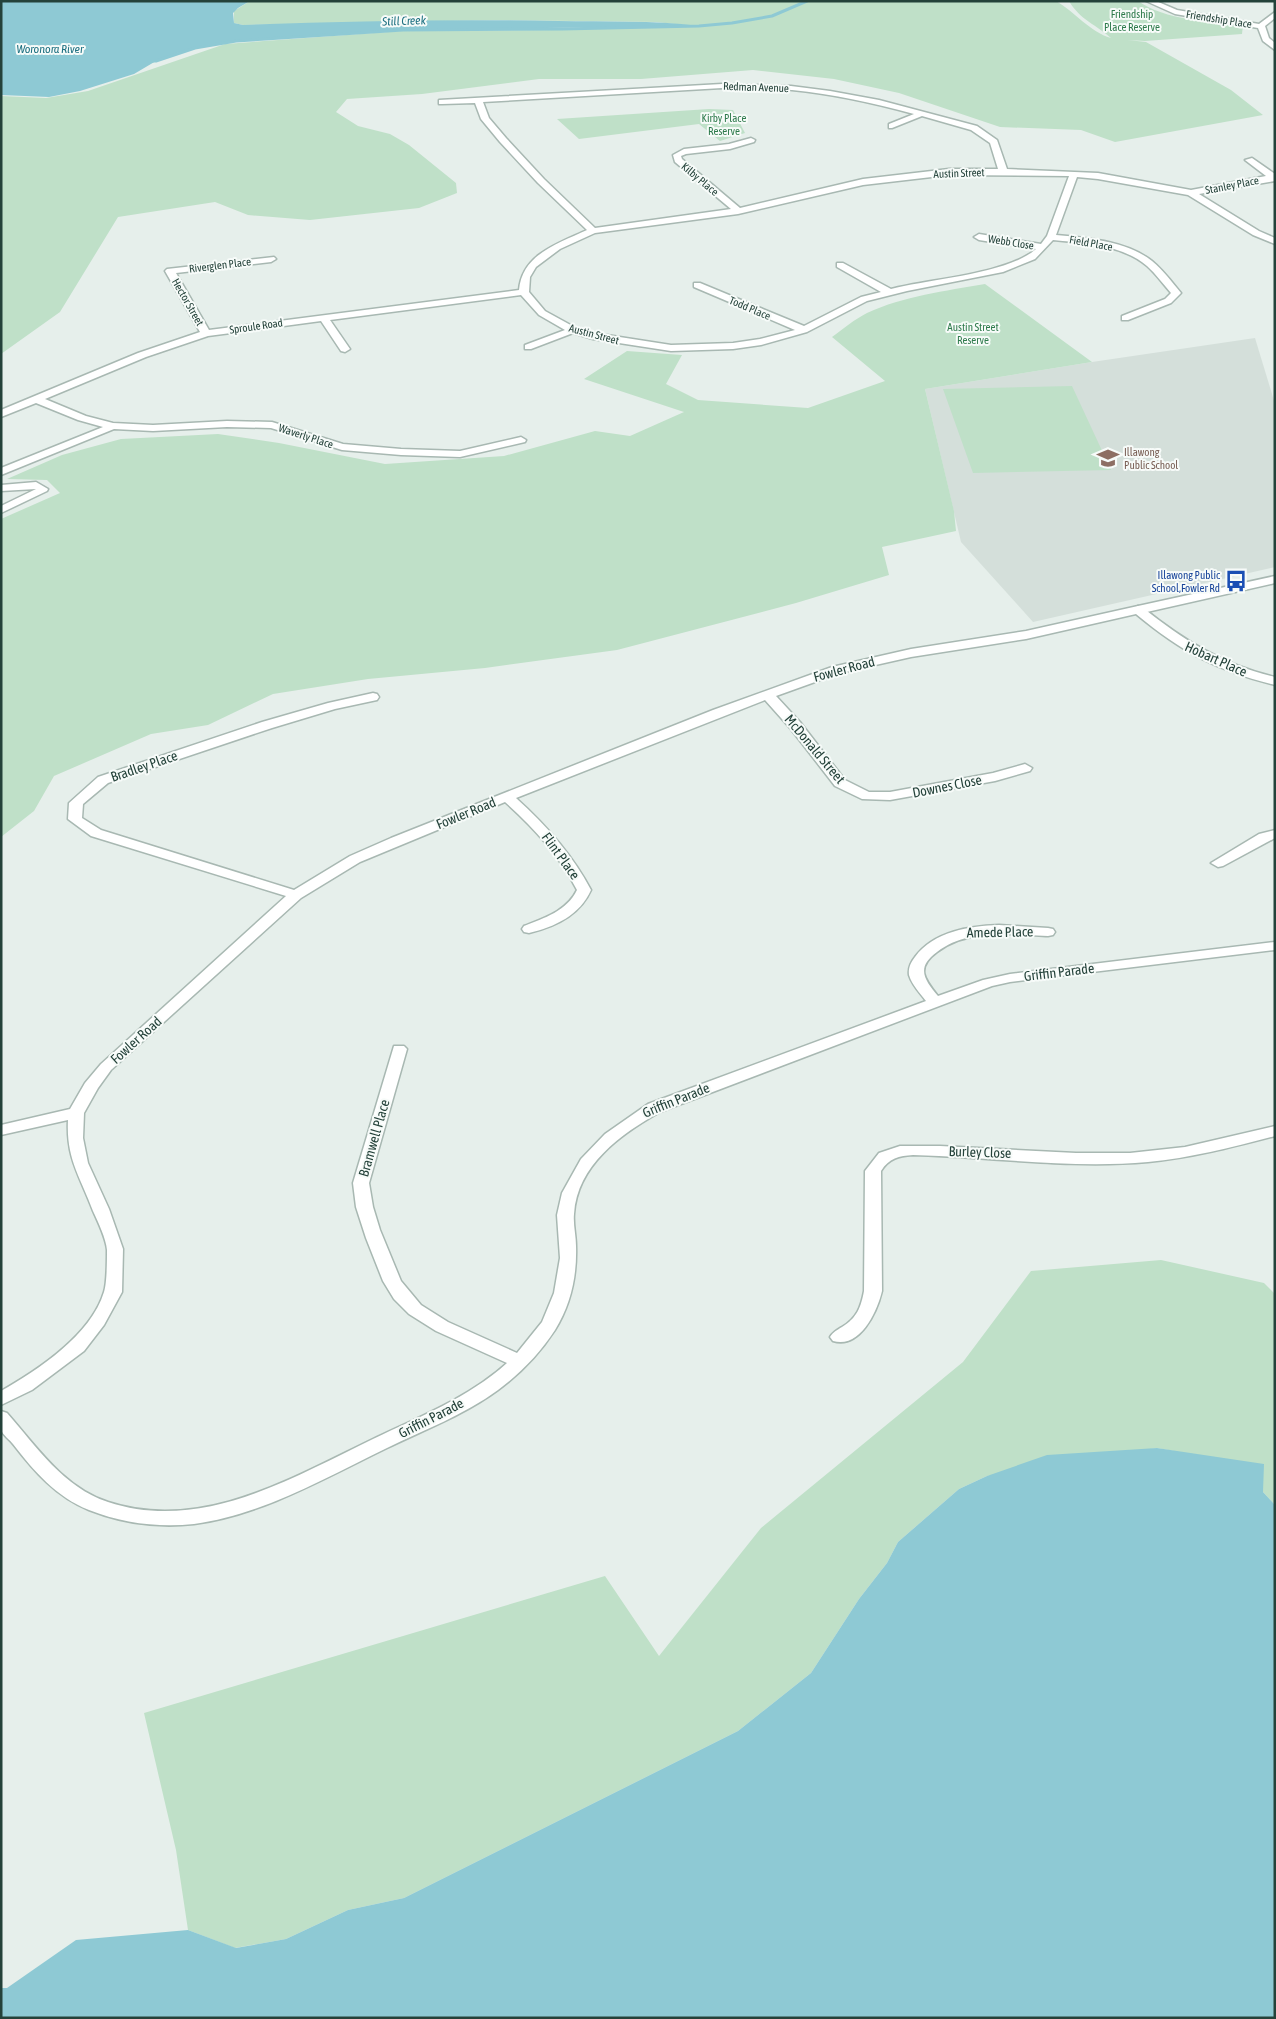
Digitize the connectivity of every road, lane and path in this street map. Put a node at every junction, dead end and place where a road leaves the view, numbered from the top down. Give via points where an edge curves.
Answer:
1 (1149, 1) edge
2 (1275, 14) edge
3 (1261, 26) junction
4 (1275, 48) edge
5 (478, 100) junction
6 (442, 102) dead end
7 (923, 113) junction
8 (892, 126) dead end
9 (751, 140) dead end
10 (1249, 160) dead end
11 (1003, 171) junction
12 (1074, 174) junction
13 (1274, 178) edge
14 (1191, 193) junction
15 (738, 211) junction
16 (594, 231) junction
17 (979, 237) dead end
18 (1051, 237) junction
19 (1274, 241) edge
20 (1043, 247) junction
21 (271, 259) dead end
22 (840, 265) dead end
23 (170, 272) joint
24 (697, 285) dead end
25 (524, 292) junction
26 (889, 292) junction
27 (324, 318) junction
28 (1125, 318) dead end
29 (573, 330) junction
30 (804, 330) junction
31 (206, 333) junction
32 (528, 347) dead end
33 (345, 349) dead end
34 (35, 399) junction
35 (1, 414) edge
36 (113, 426) junction
37 (520, 440) dead end
38 (1, 472) edge
39 (1, 488) edge
40 (1, 510) edge
41 (1275, 579) edge
42 (1138, 610) junction
43 (1275, 681) edge
44 (768, 695) junction
45 (373, 697) dead end
46 (1025, 768) dead end
47 (867, 796) joint
48 (506, 797) junction
49 (1275, 834) edge
50 (1218, 863) dead end
51 (296, 895) junction
52 (529, 929) dead end
53 (1048, 932) dead end
54 (1275, 946) edge
55 (935, 1002) junction
56 (399, 1049) dead end
57 (76, 1113) junction
58 (1, 1130) edge
59 (1275, 1131) edge
60 (839, 1337) dead end
61 (519, 1361) junction
62 (1, 1399) edge
63 (1, 1418) edge

1 - 3 street, Friendship Place via 1174,12
2 - 3 street
3 - 4 street via 1266,39
5 - 6 street, Redman Avenue
5 - 7 street, Redman Avenue via 684,87 758,86 830,93
5 - 16 street via 486,119 503,140
7 - 8 street
7 - 11 street, Redman Avenue via 960,123 984,134 994,142
9 - 15 street, Kilby Place via 677,155 678,160
10 - 13 street, Stanley Place
11 - 12 street, Austin Street
11 - 15 street, Austin Street via 949,172 864,182
12 - 14 street, Austin Street
12 - 18 street, Austin Street
13 - 14 street, Stanley Place
14 - 19 street, Austin Street
15 - 16 street, Austin Street
16 - 25 street, Austin Street via 557,247 532,265 525,277
17 - 20 street, Webb Close
18 - 20 street, Austin Street
18 - 28 street, Field Place via 1121,248 1149,263 1176,293 1168,301
20 - 26 street, Austin Street via 1032,257 1000,270
21 - 23 street, Riverglen Place
22 - 26 street
23 - 31 street, Hector Street
24 - 30 street, Todd Place
25 - 27 street, Sproule Road
25 - 29 street, Austin Street via 542,313
26 - 30 street, Austin Street via 842,309
27 - 31 street, Sproule Road
27 - 33 street
29 - 30 street, Austin Street via 618,341 671,348 733,346
29 - 32 street
31 - 34 street, Sproule Road
34 - 35 street, Sproule Road
34 - 36 street, Waverly Place via 82,418
36 - 37 street, Waverly Place via 272,425 342,447 401,452 460,454
36 - 38 street
39 - 40 street via 36,486 43,489
41 - 42 street, Fowler Road
42 - 43 street, Hobart Place via 1194,652 1234,670
42 - 44 street, Fowler Road via 1020,636 861,663
44 - 47 street, McDonald Street via 840,783
44 - 48 street, Fowler Road
45 - 51 street, Bradley Place via 267,725 103,780 76,803 75,819 96,833
46 - 47 street, Downes Close via 995,777 890,796
48 - 51 street, Fowler Road via 355,858
48 - 52 street, Flint Place via 556,845 576,872 584,890 581,899 568,912
49 - 50 street
51 - 57 street, Fowler Road via 106,1068
53 - 55 street, Amede Place via 965,931 943,939 924,954 916,969 917,976
54 - 55 street, Griffin Parade via 1010,978
55 - 61 street, Griffin Parade via 654,1108 618,1129 595,1151 574,1186 566,1212 565,1290 542,1335
56 - 61 street, Bramwell Place via 361,1183 364,1212 379,1252 398,1291 416,1310 444,1327
57 - 58 street
57 - 62 street, Fowler Road via 74,1138 80,1163 115,1249 113,1292 98,1321 78,1347
59 - 60 street, Burley Close via 1196,1150 1131,1158 913,1150 886,1155 873,1171 873,1291 870,1307 861,1323
61 - 63 street, Griffin Parade via 491,1386 420,1424 286,1487 235,1508 206,1515 156,1517 89,1502 56,1480

